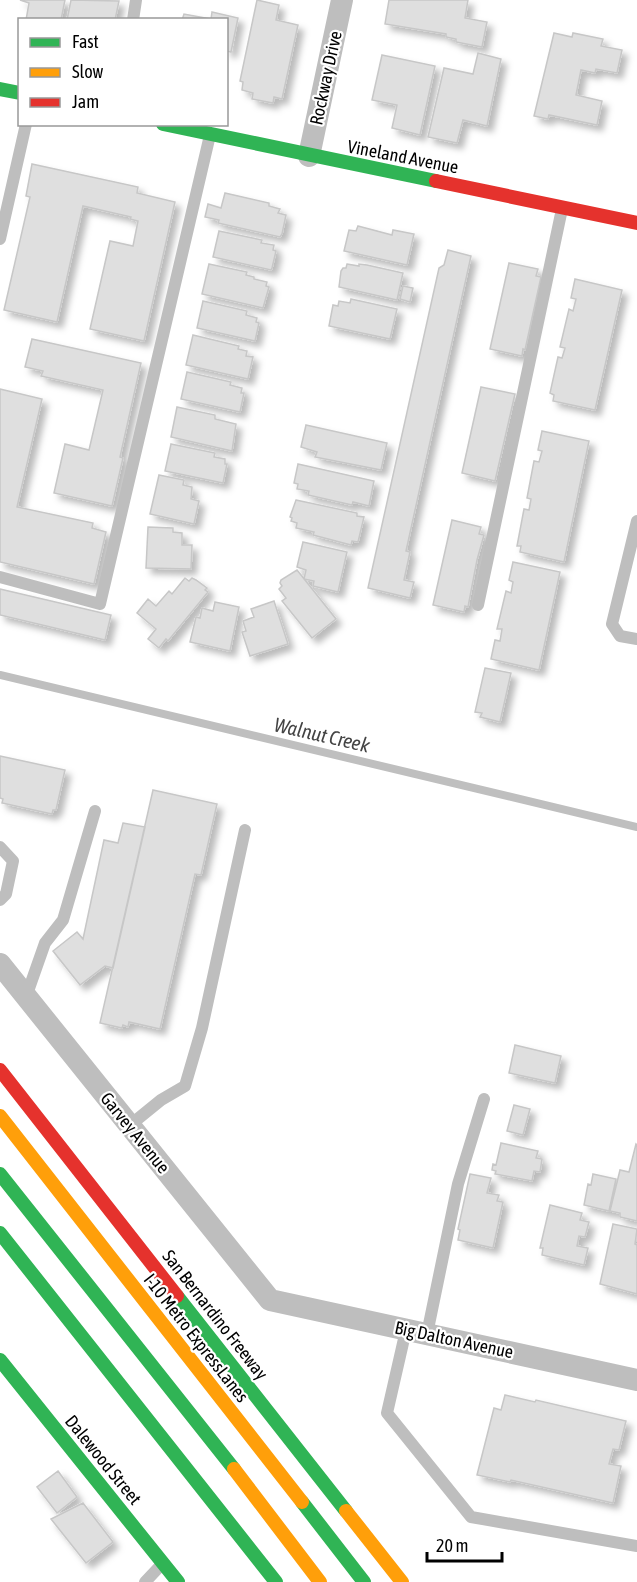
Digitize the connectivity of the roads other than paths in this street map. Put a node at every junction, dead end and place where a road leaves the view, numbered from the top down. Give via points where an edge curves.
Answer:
1 (136, 0) edge
2 (342, 0) edge
3 (133, 18) edge
4 (0, 89) edge
5 (18, 93) edge
6 (26, 126) edge
7 (172, 126) edge
8 (210, 135) junction
9 (309, 156) junction
10 (563, 208) junction
11 (637, 223) edge
12 (0, 239) edge
13 (637, 521) edge
14 (0, 577) edge
15 (478, 605) dead end
16 (637, 639) edge
17 (94, 811) dead end
18 (245, 830) dead end
19 (0, 847) edge
20 (0, 900) edge
21 (0, 964) edge
22 (26, 997) junction
23 (0, 1070) edge
24 (484, 1099) dead end
25 (0, 1116) edge
26 (129, 1126) junction
27 (0, 1174) edge
28 (0, 1233) edge
29 (270, 1300) joint
30 (416, 1332) junction
31 (0, 1360) edge
32 (637, 1380) edge
33 (637, 1546) edge
34 (163, 1564) junction
35 (145, 1582) edge
36 (178, 1582) edge
37 (276, 1582) edge
38 (320, 1582) edge
39 (364, 1582) edge
40 (402, 1582) edge

1 - 3 lane
2 - 9 street, Rockway Drive
4 - 5 main road
6 - 12 lane
7 - 8 main road, Vineland Avenue
8 - 9 main road, Vineland Avenue
8 - 14 lane via 100,604
9 - 10 main road, Vineland Avenue
10 - 11 main road, Vineland Avenue
10 - 15 lane
13 - 16 lane via 612,624 620,636
17 - 22 lane via 63,920 45,943
18 - 26 lane via 202,1028 185,1086
19 - 20 lane via 13,861 6,894
21 - 22 street, Garvey Avenue
22 - 26 street, Garvey Avenue
23 - 40 main road, San Bernardino Freeway
24 - 30 lane
25 - 39 main road, I-10 Metro ExpressLanes
26 - 29 street, Garvey Avenue
27 - 38 main road
28 - 37 main road
29 - 30 street, Big Dalton Avenue
30 - 32 street, Big Dalton Avenue
30 - 33 lane via 387,1413 471,1517
31 - 34 main road, Dalewood Street
34 - 35 lane
34 - 36 main road, Dalewood Street

